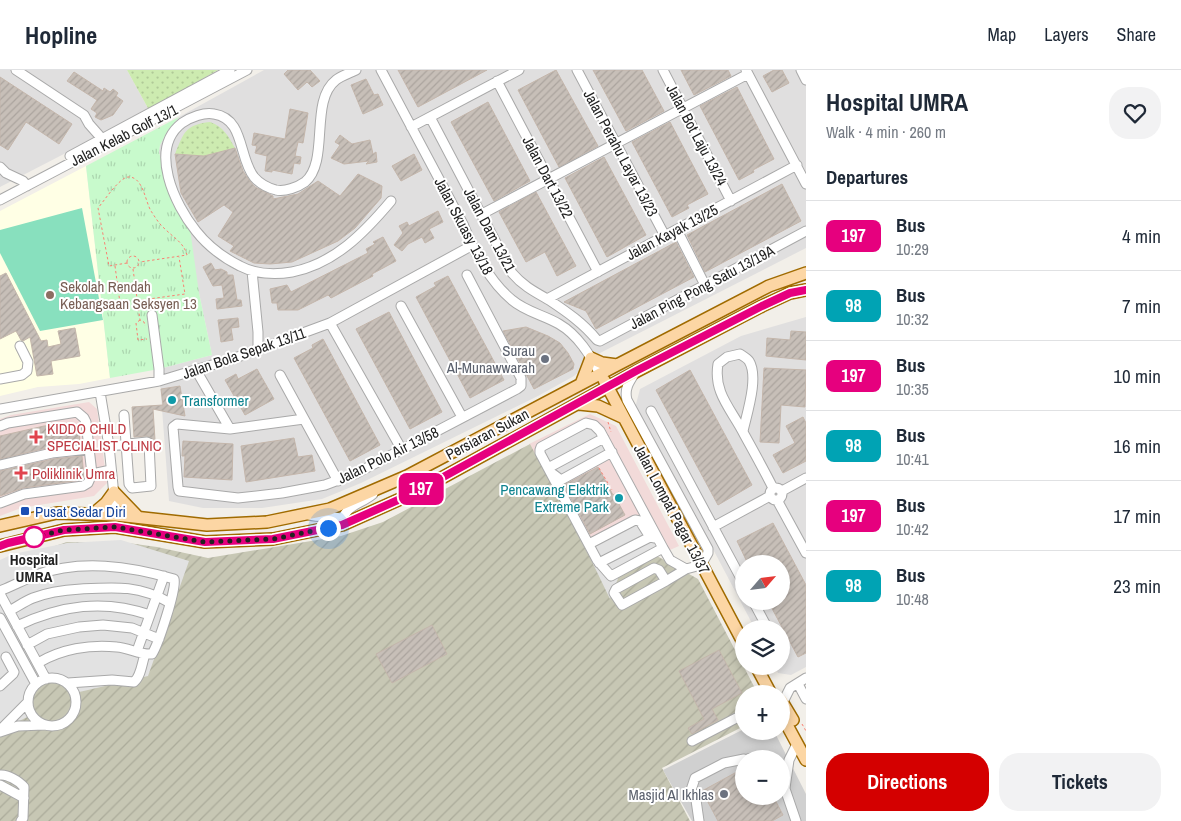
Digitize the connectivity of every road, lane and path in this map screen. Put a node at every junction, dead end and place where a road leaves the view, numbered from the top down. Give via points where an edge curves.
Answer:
1 (16, 70) edge
2 (230, 70) edge
3 (247, 70) edge
4 (356, 70) edge
5 (381, 70) edge
6 (519, 70) edge
7 (577, 70) edge
8 (663, 70) edge
9 (801, 70) edge
10 (747, 72) edge
11 (806, 80) edge
12 (497, 81) junction
13 (682, 108) junction
14 (430, 117) junction
15 (411, 126) junction
16 (104, 141) junction
17 (616, 144) junction
18 (797, 165) junction
19 (0, 167) edge
20 (549, 179) junction
21 (25, 184) junction
22 (806, 184) edge
23 (0, 194) edge
24 (0, 200) edge
25 (391, 201) dead end
26 (731, 201) junction
27 (482, 214) junction
28 (676, 230) junction
29 (806, 232) edge
30 (664, 236) junction
31 (471, 246) junction
32 (179, 256) junction
33 (140, 262) junction
34 (126, 263) junction
35 (114, 265) junction
36 (134, 269) junction
37 (252, 272) junction
38 (598, 272) junction
39 (806, 274) edge
40 (467, 276) dead end
41 (705, 285) junction
42 (806, 290) edge
43 (547, 299) junction
44 (138, 300) junction
45 (401, 306) dead end
46 (152, 315) dead end
47 (140, 320) junction
48 (330, 322) junction
49 (145, 330) dead end
50 (138, 340) dead end
51 (597, 340) joint
52 (20, 346) dead end
53 (258, 349) junction
54 (592, 358) junction
55 (616, 365) junction
56 (196, 370) junction
57 (636, 371) junction
58 (600, 374) junction
59 (280, 375) dead end
60 (0, 379) edge
61 (159, 381) junction
62 (581, 384) junction
63 (607, 387) junction
64 (100, 392) junction
65 (577, 405) junction
66 (1, 408) edge
67 (651, 411) dead end
68 (124, 415) dead end
69 (462, 417) junction
70 (609, 418) dead end
71 (624, 418) junction
72 (304, 419) junction
73 (4, 424) edge
74 (230, 429) junction
75 (743, 431) junction
76 (604, 438) junction
77 (127, 444) junction
78 (109, 446) junction
79 (89, 450) junction
80 (402, 450) junction
81 (611, 451) junction
82 (594, 462) junction
83 (0, 465) edge
84 (112, 470) junction
85 (550, 470) junction
86 (92, 474) junction
87 (806, 478) edge
88 (338, 481) junction
89 (377, 489) junction
90 (612, 490) dead end
91 (114, 492) junction
92 (776, 494) junction
93 (0, 503) edge
94 (93, 514) junction
95 (116, 515) junction
96 (309, 515) junction
97 (138, 517) junction
98 (345, 521) junction
99 (0, 526) edge
100 (713, 527) junction
101 (101, 528) junction
102 (131, 530) junction
103 (654, 538) junction
104 (589, 544) junction
105 (0, 546) edge
106 (663, 548) junction
107 (806, 552) edge
108 (599, 563) junction
109 (702, 565) junction
110 (735, 567) edge
111 (686, 569) junction
112 (164, 576) junction
113 (666, 581) junction
114 (0, 593) edge
115 (157, 595) junction
116 (170, 603) junction
117 (9, 611) junction
118 (150, 615) junction
119 (0, 618) edge
120 (17, 626) junction
121 (735, 627) edge
122 (4, 634) edge
123 (144, 634) junction
124 (159, 639) junction
125 (27, 645) junction
126 (17, 650) junction
127 (141, 653) junction
128 (3, 659) edge
129 (38, 663) junction
130 (46, 678) junction
131 (806, 678) edge
132 (68, 683) junction
133 (36, 684) junction
134 (798, 684) junction
135 (0, 686) edge
136 (790, 688) edge
137 (806, 699) edge
138 (28, 702) junction
139 (735, 719) edge
140 (790, 721) edge
141 (44, 726) junction
142 (0, 731) edge
143 (692, 741) dead end
144 (802, 744) edge
145 (790, 759) edge
146 (806, 760) edge
147 (735, 761) edge
148 (0, 775) edge
149 (0, 785) edge
150 (24, 798) junction
151 (790, 804) edge
152 (806, 819) edge
153 (21, 821) edge
154 (699, 821) edge
155 (796, 821) edge
156 (800, 821) edge

1 - 16 street via 84,115
2 - 16 street
3 - 16 street, Jalan Kelab Golf 13/1
4 - 37 street via 336,80 327,90 317,157 311,175 295,187 280,191 268,188 253,176 237,132 230,120 220,115 198,115 182,123 171,136 167,148 168,178 185,215 211,247
5 - 15 street, Jalan Skuasy 13/18
6 - 12 street
7 - 17 street, Jalan Perahu Layar 13/23
8 - 13 street, Jalan Bot Laju 13/24
9 - 11 street
10 - 13 street
10 - 18 street
12 - 14 street
12 - 20 street, Jalan Dart 13/22
13 - 17 street
13 - 26 street, Jalan Bot Laju 13/24
14 - 15 street
14 - 27 street, Jalan Dam 13/21
15 - 31 street, Jalan Skuasy 13/18 via 463,224
16 - 21 street, Jalan Kelab Golf 13/1
17 - 20 street
17 - 30 street, Jalan Perahu Layar 13/23
18 - 22 street
18 - 26 street, Jalan Kayak 13/25
19 - 21 street
20 - 27 street
20 - 38 street, Jalan Dart 13/22
21 - 23 street
21 - 24 street, Jalan Kelab Golf 13/1
25 - 37 street via 369,227 330,257 291,272
26 - 28 street, Jalan Kayak 13/25
27 - 43 street, Jalan Dam 13/21 via 512,273 526,288
28 - 30 street, Jalan Kayak 13/25
28 - 41 street
29 - 41 street, Jalan Ping Pong Satu 13/19A
30 - 38 street, Jalan Kayak 13/25
31 - 48 street, Jalan Bola Sepak 13/11
31 - 54 street, Jalan Skuasy 13/18 via 501,291 513,302 560,324
32 - 33 path
32 - 35 path via 188,255 186,248 157,220 136,179 128,177 121,180 98,208 109,266
32 - 44 path via 185,294
33 - 34 path via 133,256
33 - 36 path
34 - 35 path
34 - 36 path
35 - 44 path via 120,303
36 - 44 path
37 - 53 street
38 - 43 street, Jalan Kayak 13/25
39 - 55 main road, Persiaran Sukan via 769,286
40 - 69 street, Jalan Polo Air 13/58 via 522,378 517,389
41 - 51 street, Jalan Ping Pong Satu 13/19A via 603,340
42 - 57 main road, Persiaran Sukan via 790,293 762,306
43 - 51 street, Jalan Dam 13/21 via 578,320
44 - 47 path
45 - 69 street
46 - 61 street
47 - 49 path via 144,322
47 - 50 path via 136,323
48 - 53 street, Jalan Bola Sepak 13/11
48 - 80 street
52 - 60 street via 28,362 27,371
53 - 56 street, Jalan Bola Sepak 13/11
54 - 55 main road
54 - 58 street, Jalan Skuasy 13/18
54 - 62 main road
55 - 58 main road, Persiaran Sukan
56 - 61 street, Jalan Bola Sepak 13/11
56 - 74 street
57 - 63 main road, Persiaran Sukan
57 - 109 street via 628,382 626,400 708,549
58 - 62 main road, Persiaran Sukan
58 - 63 main road, Jalan Lompat Pagar 13/37
59 - 72 street
61 - 64 street, Jalan Bola Sepak 13/11
62 - 89 main road, Persiaran Sukan
63 - 65 main road, Persiaran Sukan
63 - 71 main road, Jalan Lompat Pagar 13/37
64 - 66 street, Jalan Bola Sepak 13/11
64 - 78 street
65 - 71 main road via 607,408
65 - 98 main road, Persiaran Sukan via 416,492
66 - 73 street
67 - 100 street
68 - 77 street
69 - 80 street, Jalan Polo Air 13/58
70 - 81 path via 608,425 616,444
71 - 109 main road, Jalan Lompat Pagar 13/37
72 - 74 street
72 - 88 street
73 - 79 street via 77,412 86,422
74 - 88 street, Jalan Polo Air 13/58 via 174,425 179,491 238,498
75 - 75 street via 752,388 752,368 748,359 740,354 727,357 718,364 716,377 725,403
75 - 92 street
76 - 81 street
76 - 85 street
76 - 85 street via 594,424 586,422 542,447 540,453
77 - 77 street via 149,443 151,486 130,487
77 - 78 street
78 - 84 street
79 - 83 street via 52,453
79 - 86 street
80 - 88 street, Jalan Polo Air 13/58
81 - 82 street
81 - 103 street
82 - 85 street via 561,480
82 - 90 path
84 - 86 street
84 - 91 street
85 - 104 street
86 - 93 street via 83,486 24,494
87 - 92 street
89 - 96 main road, Persiaran Sukan via 330,510
89 - 98 street via 347,509
91 - 94 main road
91 - 95 street
91 - 97 main road
92 - 100 street
92 - 107 street
94 - 95 main road, Persiaran Sukan
94 - 99 main road, Persiaran Sukan via 57,514
95 - 97 main road, Persiaran Sukan
95 - 101 main road
95 - 102 main road
96 - 97 main road, Persiaran Sukan via 267,522 207,525
96 - 98 street via 333,516
98 - 102 main road, Persiaran Sukan via 273,539 205,542
100 - 110 street
101 - 102 main road, Persiaran Sukan
101 - 105 main road, Persiaran Sukan via 64,530
103 - 104 street via 638,520
103 - 106 street
103 - 108 street
104 - 108 street
106 - 108 street via 611,576
106 - 111 street via 670,560
109 - 111 street
109 - 121 main road, Jalan Lompat Pagar 13/37
111 - 113 street
112 - 114 street via 130,568 94,565 65,568 36,575
112 - 115 street
112 - 116 street via 175,581
113 - 113 street via 622,605 614,593 654,568
114 - 117 street
115 - 116 street
115 - 117 street via 118,586 60,591 32,598
115 - 118 street
116 - 124 street
117 - 120 street
118 - 120 street via 110,605 69,608
118 - 123 street
119 - 122 street
120 - 125 street
122 - 126 street
123 - 124 street
123 - 125 street via 132,628 79,627 47,634
123 - 127 street
124 - 127 street via 152,654
125 - 129 street
126 - 128 street
126 - 133 street
127 - 129 street via 117,647 87,647 62,652
127 - 132 street via 140,674 134,682
128 - 135 street via 14,669 14,674
129 - 130 street
130 - 132 street via 58,678
130 - 133 street
131 - 134 street
132 - 141 street via 75,693 76,709 61,725
133 - 138 street
134 - 136 street
134 - 137 street
138 - 141 street via 31,715
138 - 142 street
139 - 143 street
140 - 144 main road
141 - 142 street via 18,726
144 - 145 street
144 - 146 main road
147 - 154 street via 724,763 695,778 691,790
148 - 150 street via 22,784
149 - 150 street
150 - 153 street
151 - 155 street
152 - 156 street

